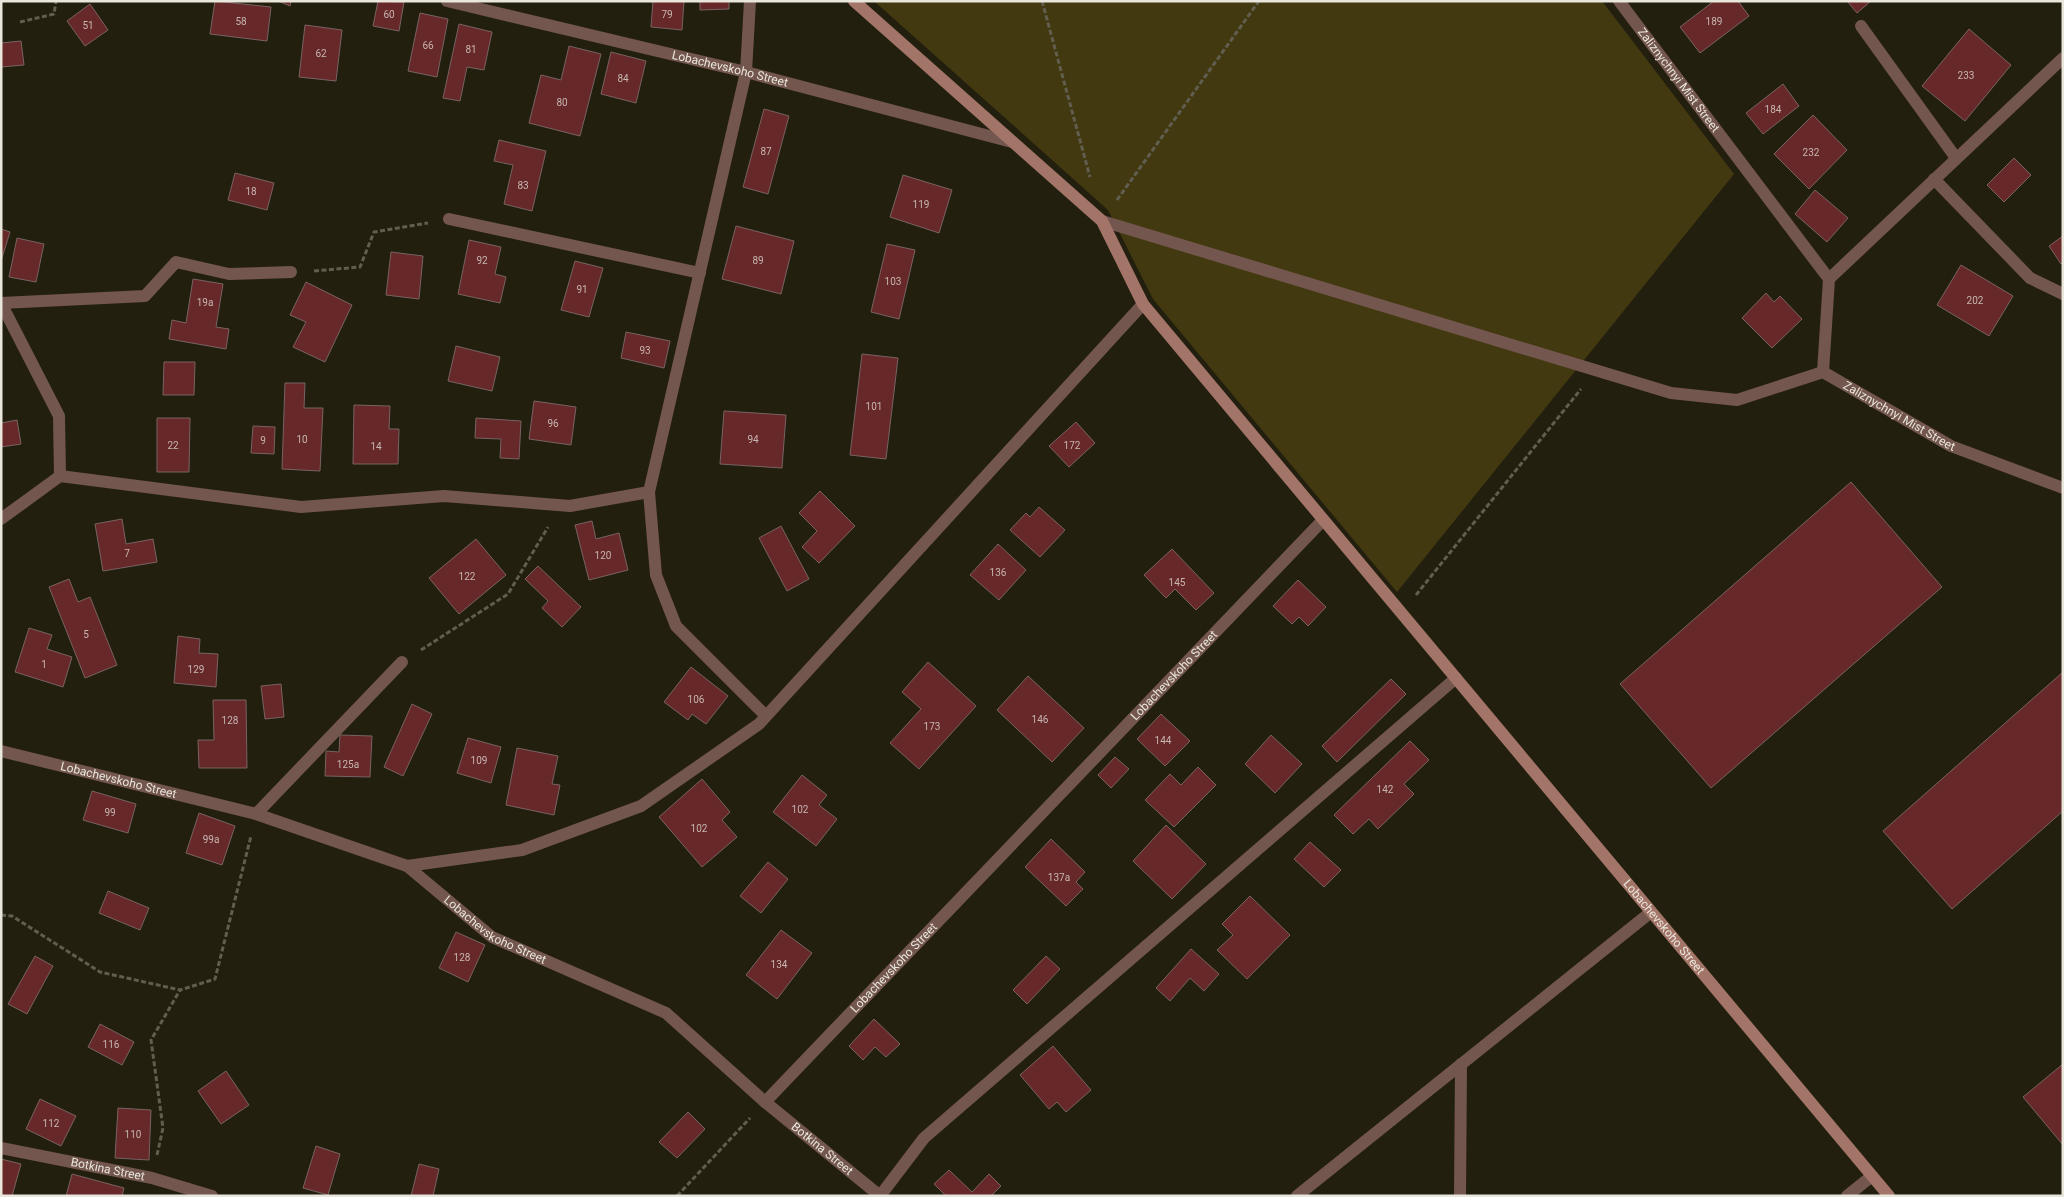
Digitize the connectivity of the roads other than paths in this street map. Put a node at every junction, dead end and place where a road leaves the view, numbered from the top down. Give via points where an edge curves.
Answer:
1 (448, 1) edge
2 (750, 1) edge
3 (854, 1) edge
4 (1619, 1) edge
5 (1861, 26) dead end
6 (2063, 58) edge
7 (746, 72) junction
8 (1012, 142) junction
9 (1956, 158) junction
10 (1934, 180) junction
11 (449, 219) road end
12 (1102, 221) junction
13 (291, 272) road end
14 (700, 273) junction
15 (1829, 279) junction
16 (2063, 294) edge
17 (1, 303) edge
18 (1143, 304) junction
19 (1823, 372) junction
20 (60, 476) junction
21 (2063, 488) edge
22 (649, 492) junction
23 (1, 519) edge
24 (1324, 520) junction
25 (402, 662) road end
26 (1456, 678) junction
27 (766, 716) junction
28 (1, 751) edge
29 (256, 814) junction
30 (407, 866) junction
31 (1651, 912) junction
32 (1461, 1064) junction
33 (765, 1102) junction
34 (1, 1148) edge
35 (1872, 1176) junction
36 (212, 1196) edge
37 (880, 1196) edge
38 (1297, 1196) edge
39 (1460, 1196) edge
40 (1847, 1196) edge
41 (1888, 1196) edge

1 - 7 street, Lobachevskoho Street
2 - 7 street
3 - 8 street, Lobachevskoho Street
4 - 15 street, Zaliznychnyi Mist Street
5 - 9 street
6 - 9 street
7 - 8 street, Lobachevskoho Street
7 - 14 street
8 - 12 street, Lobachevskoho Street
9 - 10 street
10 - 15 street
10 - 16 street via 2030,278
11 - 14 street
12 - 18 street, Lobachevskoho Street
12 - 19 street via 1671,393 1737,400
13 - 17 street via 230,274 176,262 145,296
14 - 22 street
15 - 19 street
17 - 20 street via 60,416
18 - 24 street, Lobachevskoho Street
18 - 27 street, Lobachevskoho Street
19 - 21 street, Zaliznychnyi Mist Street via 1951,446
20 - 22 street via 300,507 444,496 570,506
20 - 23 street
22 - 27 street via 656,576 676,626
24 - 26 street, Lobachevskoho Street
24 - 33 street, Lobachevskoho Street
25 - 29 street
26 - 31 street, Lobachevskoho Street
26 - 37 street via 924,1138
27 - 30 street, Lobachevskoho Street via 641,806 522,850
28 - 29 street, Lobachevskoho Street
29 - 30 street, Lobachevskoho Street
30 - 33 street, Lobachevskoho Street via 492,937 666,1013
31 - 32 street
31 - 35 street, Lobachevskoho Street
32 - 38 street
32 - 39 street
33 - 37 street, Botkina Street
34 - 36 street, Botkina Street via 152,1178
35 - 40 street
35 - 41 street, Lobachevskoho Street

